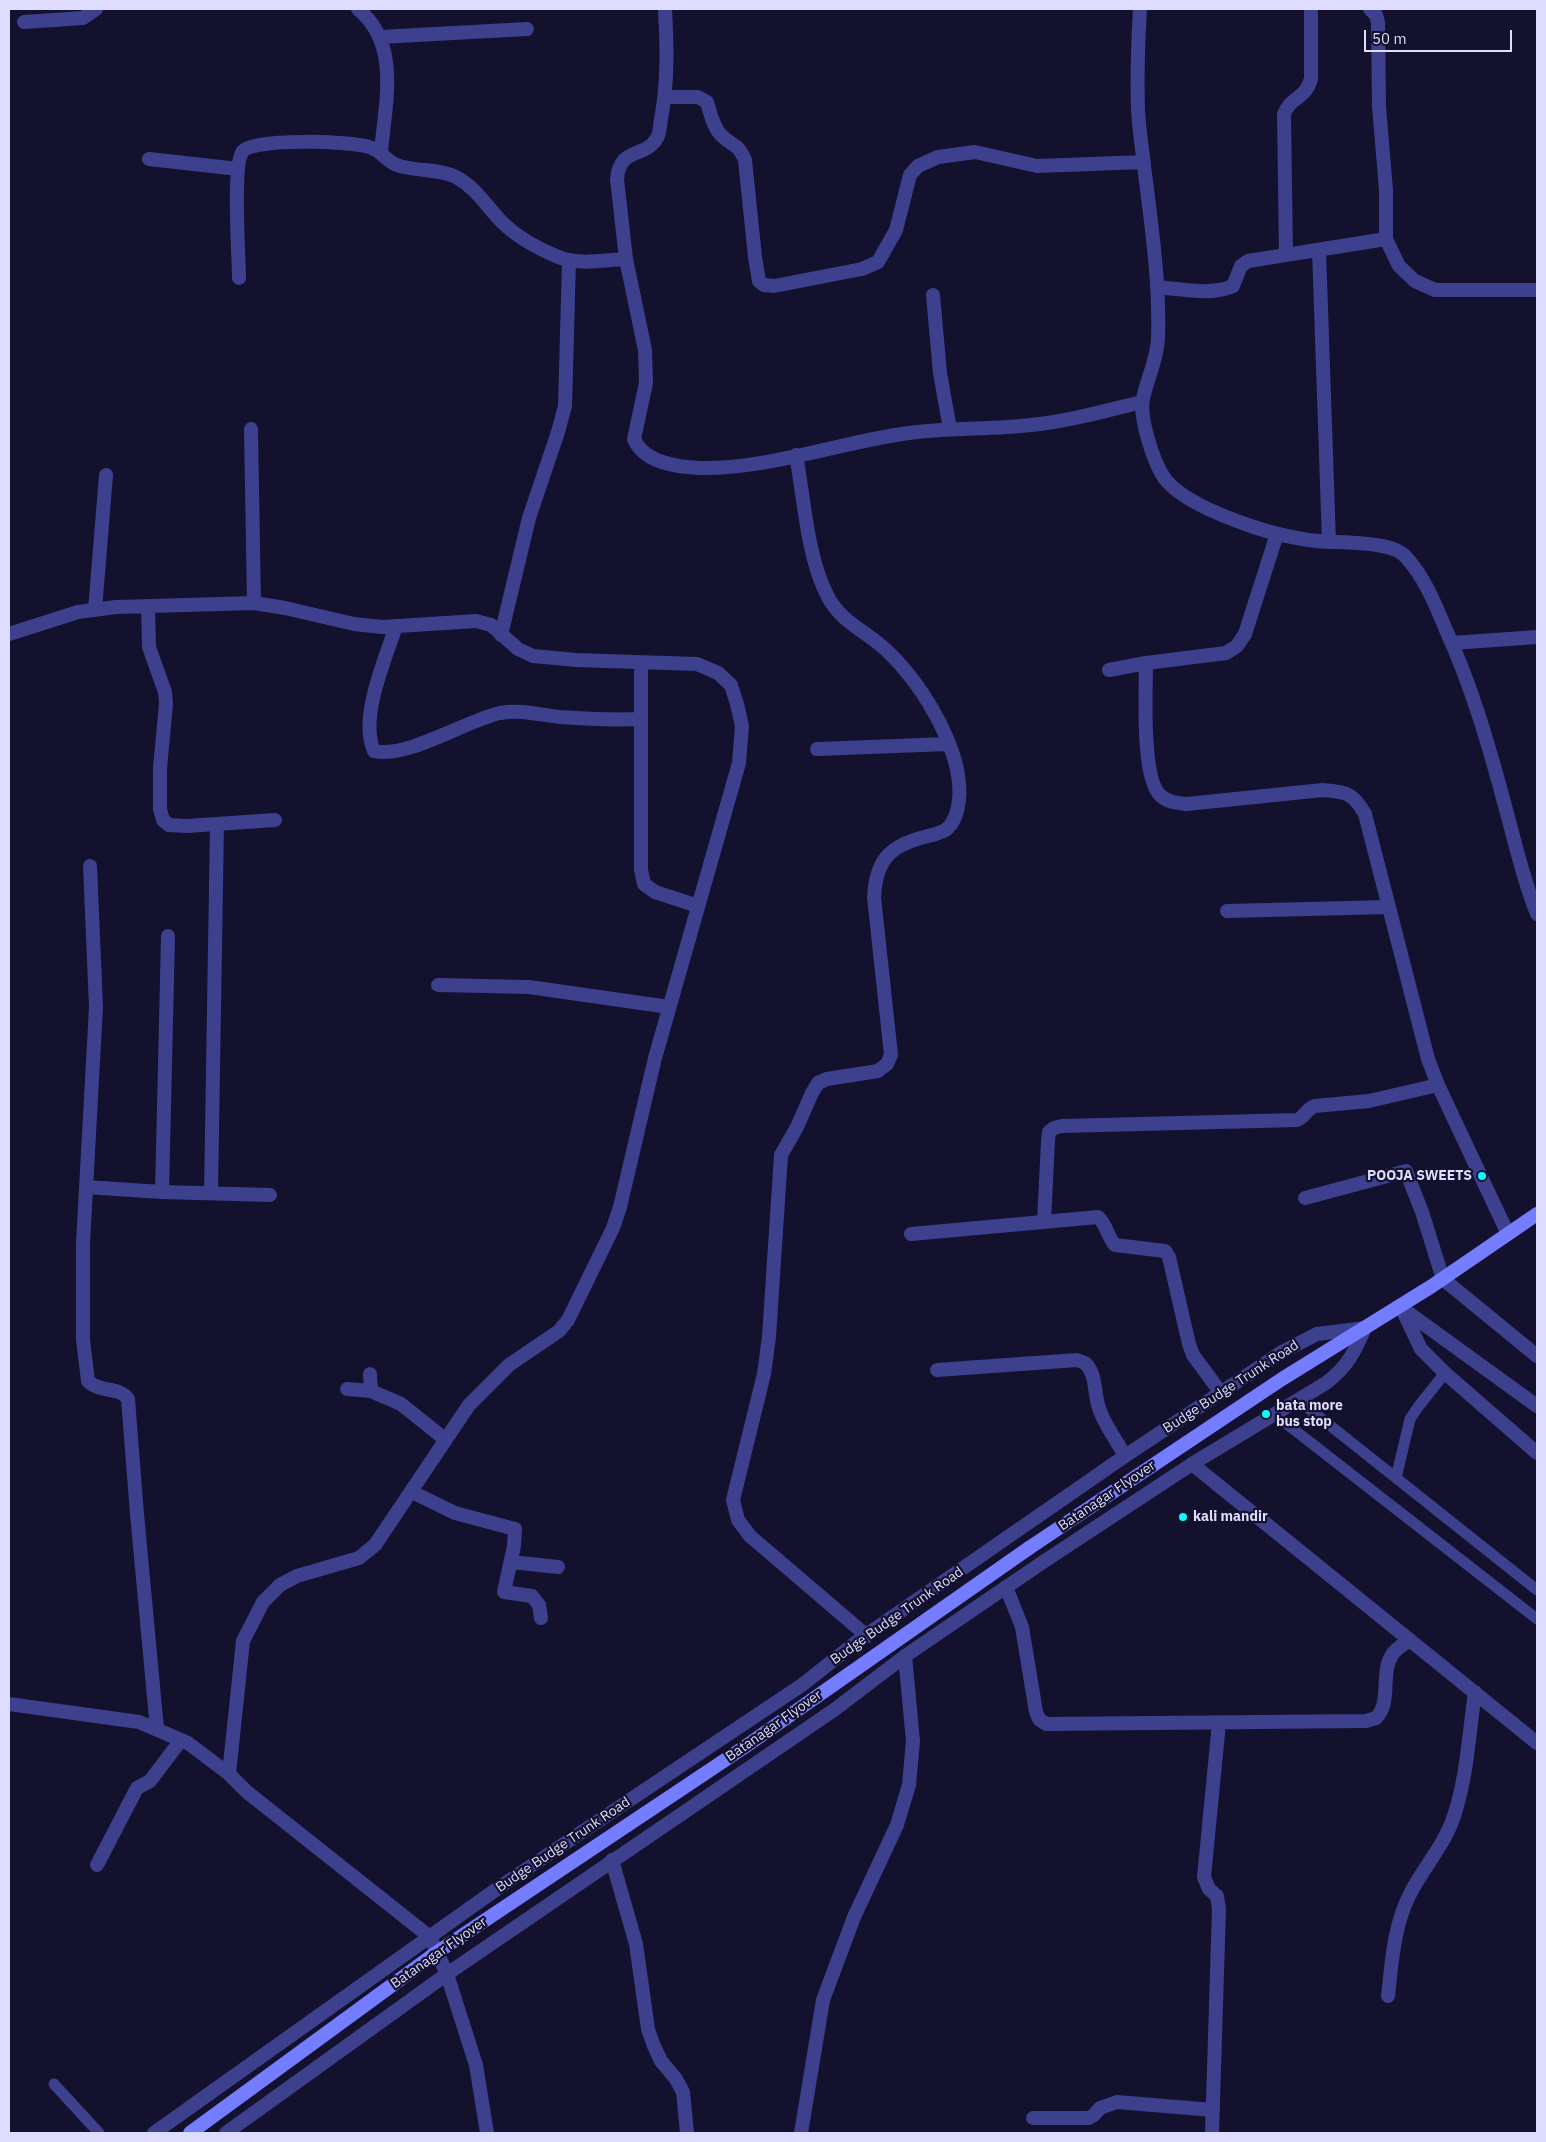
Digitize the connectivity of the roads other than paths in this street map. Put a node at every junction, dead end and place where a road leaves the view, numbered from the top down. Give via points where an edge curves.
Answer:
1 (96, 9) edge
2 (358, 9) edge
3 (665, 9) edge
4 (1140, 9) edge
5 (1311, 9) edge
6 (1370, 9) edge
7 (24, 22) dead end
8 (527, 29) dead end
9 (380, 37) junction
10 (666, 97) junction
11 (381, 152) junction
12 (149, 159) dead end
13 (1144, 162) junction
14 (238, 169) junction
15 (1386, 239) junction
16 (1319, 250) junction
17 (1286, 255) junction
18 (626, 259) junction
19 (569, 261) junction
20 (239, 278) dead end
21 (1157, 287) junction
22 (1537, 290) edge
23 (933, 295) dead end
24 (1142, 402) junction
25 (251, 428) dead end
26 (950, 429) junction
27 (796, 455) junction
28 (106, 475) dead end
29 (1277, 534) junction
30 (1329, 542) junction
31 (254, 602) junction
32 (148, 606) junction
33 (95, 610) junction
34 (396, 626) junction
35 (9, 634) edge
36 (501, 635) junction
37 (1537, 637) edge
38 (1452, 643) junction
39 (1146, 662) junction
40 (641, 663) junction
41 (1109, 670) dead end
42 (640, 719) junction
43 (948, 744) junction
44 (817, 749) dead end
45 (275, 820) dead end
46 (217, 824) junction
47 (90, 866) dead end
48 (1534, 898) edge
49 (698, 906) junction
50 (1389, 907) junction
51 (1227, 911) dead end
52 (1537, 914) edge
53 (168, 936) dead end
54 (438, 985) dead end
55 (669, 1007) junction
56 (1438, 1085) junction
57 (86, 1187) junction
58 (162, 1192) junction
59 (211, 1193) junction
60 (270, 1195) dead end
61 (1305, 1198) dead end
62 (1537, 1214) edge
63 (1044, 1222) junction
64 (911, 1234) dead end
65 (1508, 1234) junction
66 (1443, 1279) junction
67 (1401, 1307) junction
68 (1365, 1328) junction
69 (1537, 1356) edge
70 (937, 1370) dead end
71 (370, 1374) dead end
72 (1445, 1374) junction
73 (347, 1389) dead end
74 (370, 1391) junction
75 (1221, 1393) junction
76 (1298, 1400) junction
77 (1537, 1406) edge
78 (1274, 1414) junction
79 (446, 1440) junction
80 (1537, 1453) edge
81 (1125, 1456) junction
82 (1192, 1464) junction
83 (1396, 1478) junction
84 (412, 1492) junction
85 (511, 1562) junction
86 (558, 1567) dead end
87 (1006, 1587) junction
88 (1537, 1590) edge
89 (540, 1618) dead end
90 (1537, 1618) edge
91 (863, 1638) junction
92 (1410, 1640) junction
93 (905, 1656) junction
94 (1475, 1692) junction
95 (9, 1704) edge
96 (1219, 1723) junction
97 (157, 1729) junction
98 (181, 1740) junction
99 (1537, 1743) edge
100 (229, 1774) junction
101 (612, 1860) junction
102 (97, 1865) dead end
103 (430, 1937) junction
104 (448, 1974) junction
105 (1388, 1996) dead end
106 (54, 2084) dead end
107 (1213, 2110) junction
108 (1033, 2118) dead end
109 (99, 2133) edge
110 (154, 2133) edge
111 (190, 2133) edge
112 (226, 2133) edge
113 (487, 2133) edge
114 (688, 2133) edge
115 (802, 2133) edge
116 (1212, 2133) edge

1 - 7 street via 83,18
2 - 9 street via 370,18
3 - 10 street
4 - 13 street via 1138,112
5 - 17 street via 1311,79 1308,89 1286,106 1284,114
6 - 15 street via 1378,22
8 - 9 street
9 - 11 street via 388,77
10 - 13 street via 698,97 707,102 720,135 740,148 745,160 759,281 764,285 774,286 862,269 878,262 896,230 910,175 918,166 938,157 975,152 1038,166
10 - 18 street via 658,137 651,145 623,160 618,167
11 - 14 street via 359,144 265,143 243,150
11 - 19 street via 396,164 457,178 518,236
12 - 14 street
13 - 21 street
14 - 20 street
15 - 16 street
15 - 22 street via 1399,266 1415,281 1435,290
16 - 17 street
16 - 30 street
17 - 21 street via 1248,261 1241,266 1234,286 1225,290
18 - 19 street via 586,263
18 - 27 street via 645,350 646,383 634,439 638,448 648,456 671,465 699,468 765,462
19 - 36 street via 565,406 529,518
21 - 24 street via 1158,344
23 - 26 street via 940,373
24 - 26 street via 1071,420 1030,426
24 - 29 street via 1144,425 1165,479 1180,493 1206,508
25 - 31 street
26 - 27 street via 903,434
27 - 43 street via 816,568 827,596 837,612 878,643 907,671 925,697
28 - 33 street
29 - 30 street
29 - 39 street via 1245,634 1237,646 1226,653
30 - 38 street via 1386,546 1403,553 1420,573
31 - 32 street
31 - 34 street via 354,624
32 - 33 street
32 - 46 street via 149,648 166,704 160,768 163,820 169,825
33 - 35 street via 70,614
34 - 36 street via 476,621 491,625
34 - 42 street via 368,726 374,751 402,750 473,721 502,713 527,711 558,717
36 - 40 street via 533,656
37 - 38 street
38 - 48 street via 1478,712
39 - 41 street
39 - 50 street via 1147,762 1152,783 1160,796 1169,802 1187,804 1323,790 1344,792 1356,799 1365,814
40 - 42 street
40 - 49 street via 697,664 718,673 731,685 737,704 742,726 739,763
42 - 49 street via 641,870 644,884 655,892
43 - 44 street
43 - 91 street via 958,778 959,800 954,820 948,829 909,841 890,852 881,863 875,880 874,897 891,1055 887,1064 878,1071 827,1079 818,1084 781,1155 769,1338 733,1500 738,1520 750,1536
45 - 46 street
46 - 59 street
47 - 57 street via 96,1007
48 - 52 street
49 - 55 street
50 - 51 street
50 - 56 street via 1428,1059
53 - 58 street
54 - 55 street via 529,987
55 - 79 street via 620,1207 568,1320 559,1331 493,1379 469,1405
56 - 63 street via 1369,1101 1315,1106 1297,1120 1054,1128 1049,1132 1048,1141
56 - 65 street
57 - 58 street
57 - 97 street via 83,1243 86,1376 93,1386 120,1392 128,1399
58 - 59 street
59 - 60 street
61 - 66 street via 1406,1171
62 - 65 main road
63 - 64 street
63 - 75 street via 1098,1217 1104,1222 1115,1245 1165,1251 1193,1355
65 - 66 main road
66 - 67 main road
66 - 69 street
67 - 68 main road, Batanagar Flyover
67 - 72 street via 1421,1349
67 - 77 street
68 - 75 street, Budge Budge Trunk Road via 1317,1334 1282,1352
68 - 76 street via 1353,1357 1341,1372
68 - 111 main road, Batanagar Flyover, bridge via 1282,1379 1029,1548 746,1746 436,1953
70 - 81 street via 1077,1360 1085,1363 1093,1374 1101,1413
71 - 74 street
72 - 80 street
72 - 83 lane via 1410,1419
73 - 74 street
74 - 79 street via 401,1404
75 - 81 street, Budge Budge Trunk Road
76 - 78 street
76 - 83 lane
78 - 82 street
78 - 90 lane
79 - 84 street
81 - 91 street, Budge Budge Trunk Road
82 - 87 street
82 - 92 street
83 - 88 lane
84 - 85 street via 455,1513 515,1529
84 - 100 street via 369,1552 349,1562 297,1576 280,1585 263,1602 243,1640
85 - 86 street
85 - 89 street via 504,1592 532,1596 539,1606
87 - 93 street
87 - 96 street via 1022,1627 1036,1712 1046,1724
91 - 103 street, Budge Budge Trunk Road via 802,1685
92 - 94 street
92 - 96 street via 1390,1656 1382,1708 1376,1718 1366,1721
93 - 101 street via 834,1710
93 - 115 street via 913,1741 909,1785 897,1825 854,1917 823,2000
94 - 99 street
94 - 105 street via 1462,1788 1454,1818 1400,1917
95 - 97 street via 139,1722
96 - 107 street via 1204,1877 1209,1890 1216,1896 1219,1909
97 - 98 street
98 - 100 street
98 - 102 street via 150,1781 137,1788
100 - 103 street via 247,1792
101 - 104 street
101 - 114 street via 636,1944 648,2029 661,2061 683,2092
103 - 104 street
103 - 110 street, Budge Budge Trunk Road
104 - 112 street
104 - 113 street via 476,2065
106 - 109 lane
107 - 108 street via 1117,2102 1100,2108 1089,2118
107 - 116 street

